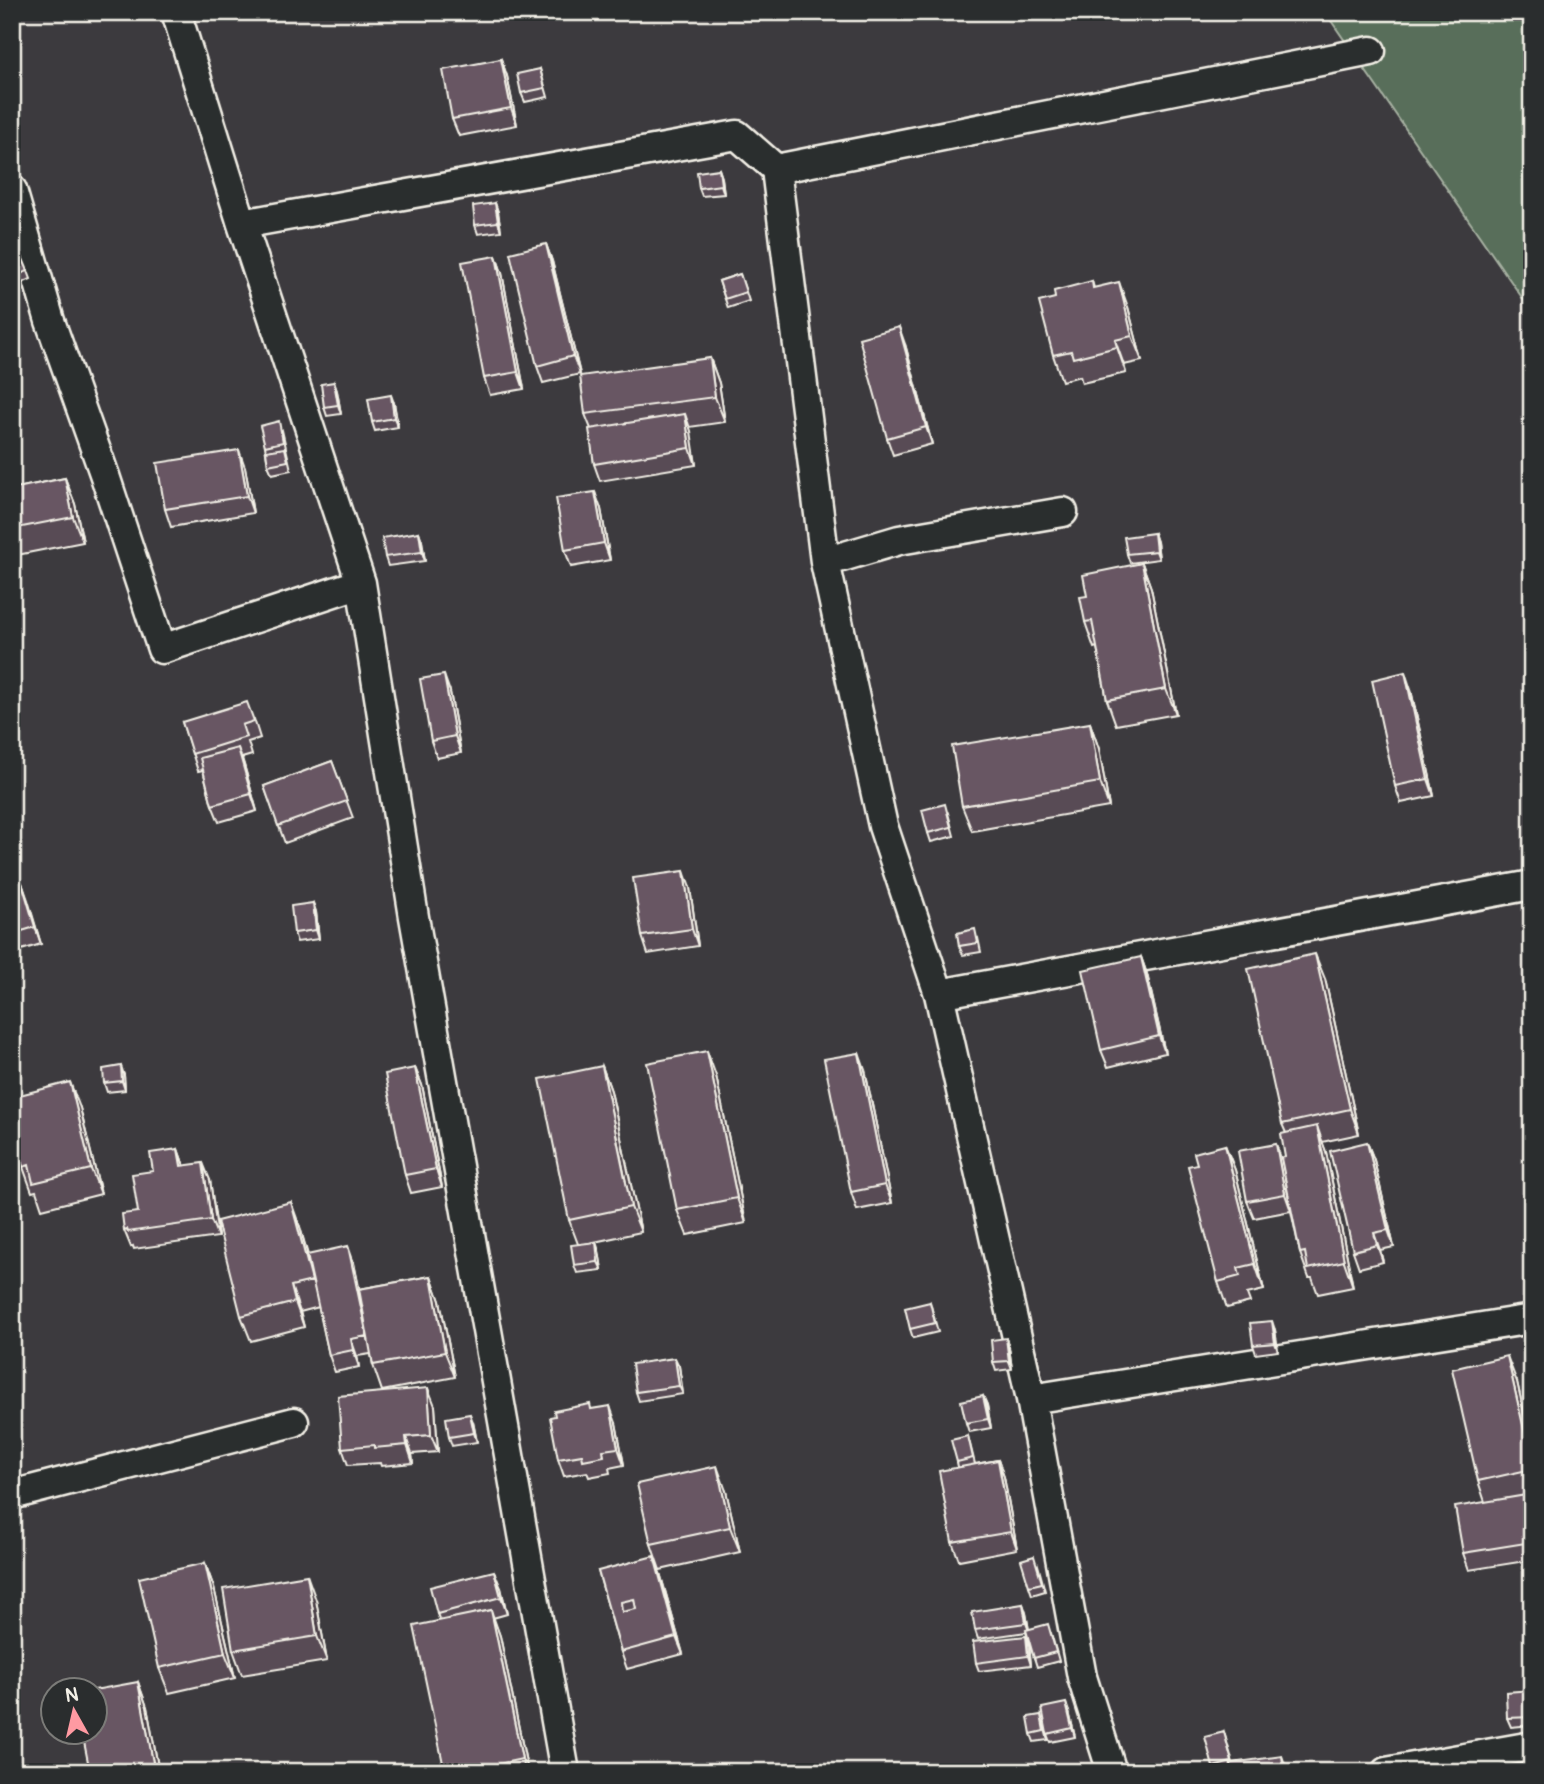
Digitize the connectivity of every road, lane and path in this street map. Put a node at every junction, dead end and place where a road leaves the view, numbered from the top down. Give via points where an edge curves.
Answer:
1 (176, 12) edge
2 (1371, 51) dead end
3 (776, 169) junction
4 (12, 190) edge
5 (242, 224) junction
6 (1063, 512) dead end
7 (825, 562) junction
8 (361, 583) junction
9 (1532, 885) edge
10 (939, 994) junction
11 (1532, 1319) edge
12 (1031, 1399) junction
13 (294, 1422) dead end
14 (12, 1495) edge
15 (1532, 1745) edge
16 (565, 1772) edge
17 (1112, 1772) edge
18 (1387, 1772) edge

1 - 5 street
2 - 3 street
3 - 5 street via 737,135
3 - 7 street
4 - 8 street via 50,321 162,649
5 - 8 street
6 - 7 street via 899,540
7 - 10 street via 883,826
8 - 16 street via 414,917
9 - 10 street
10 - 12 street
11 - 12 street
12 - 17 street via 1082,1677
13 - 14 street
15 - 18 street

